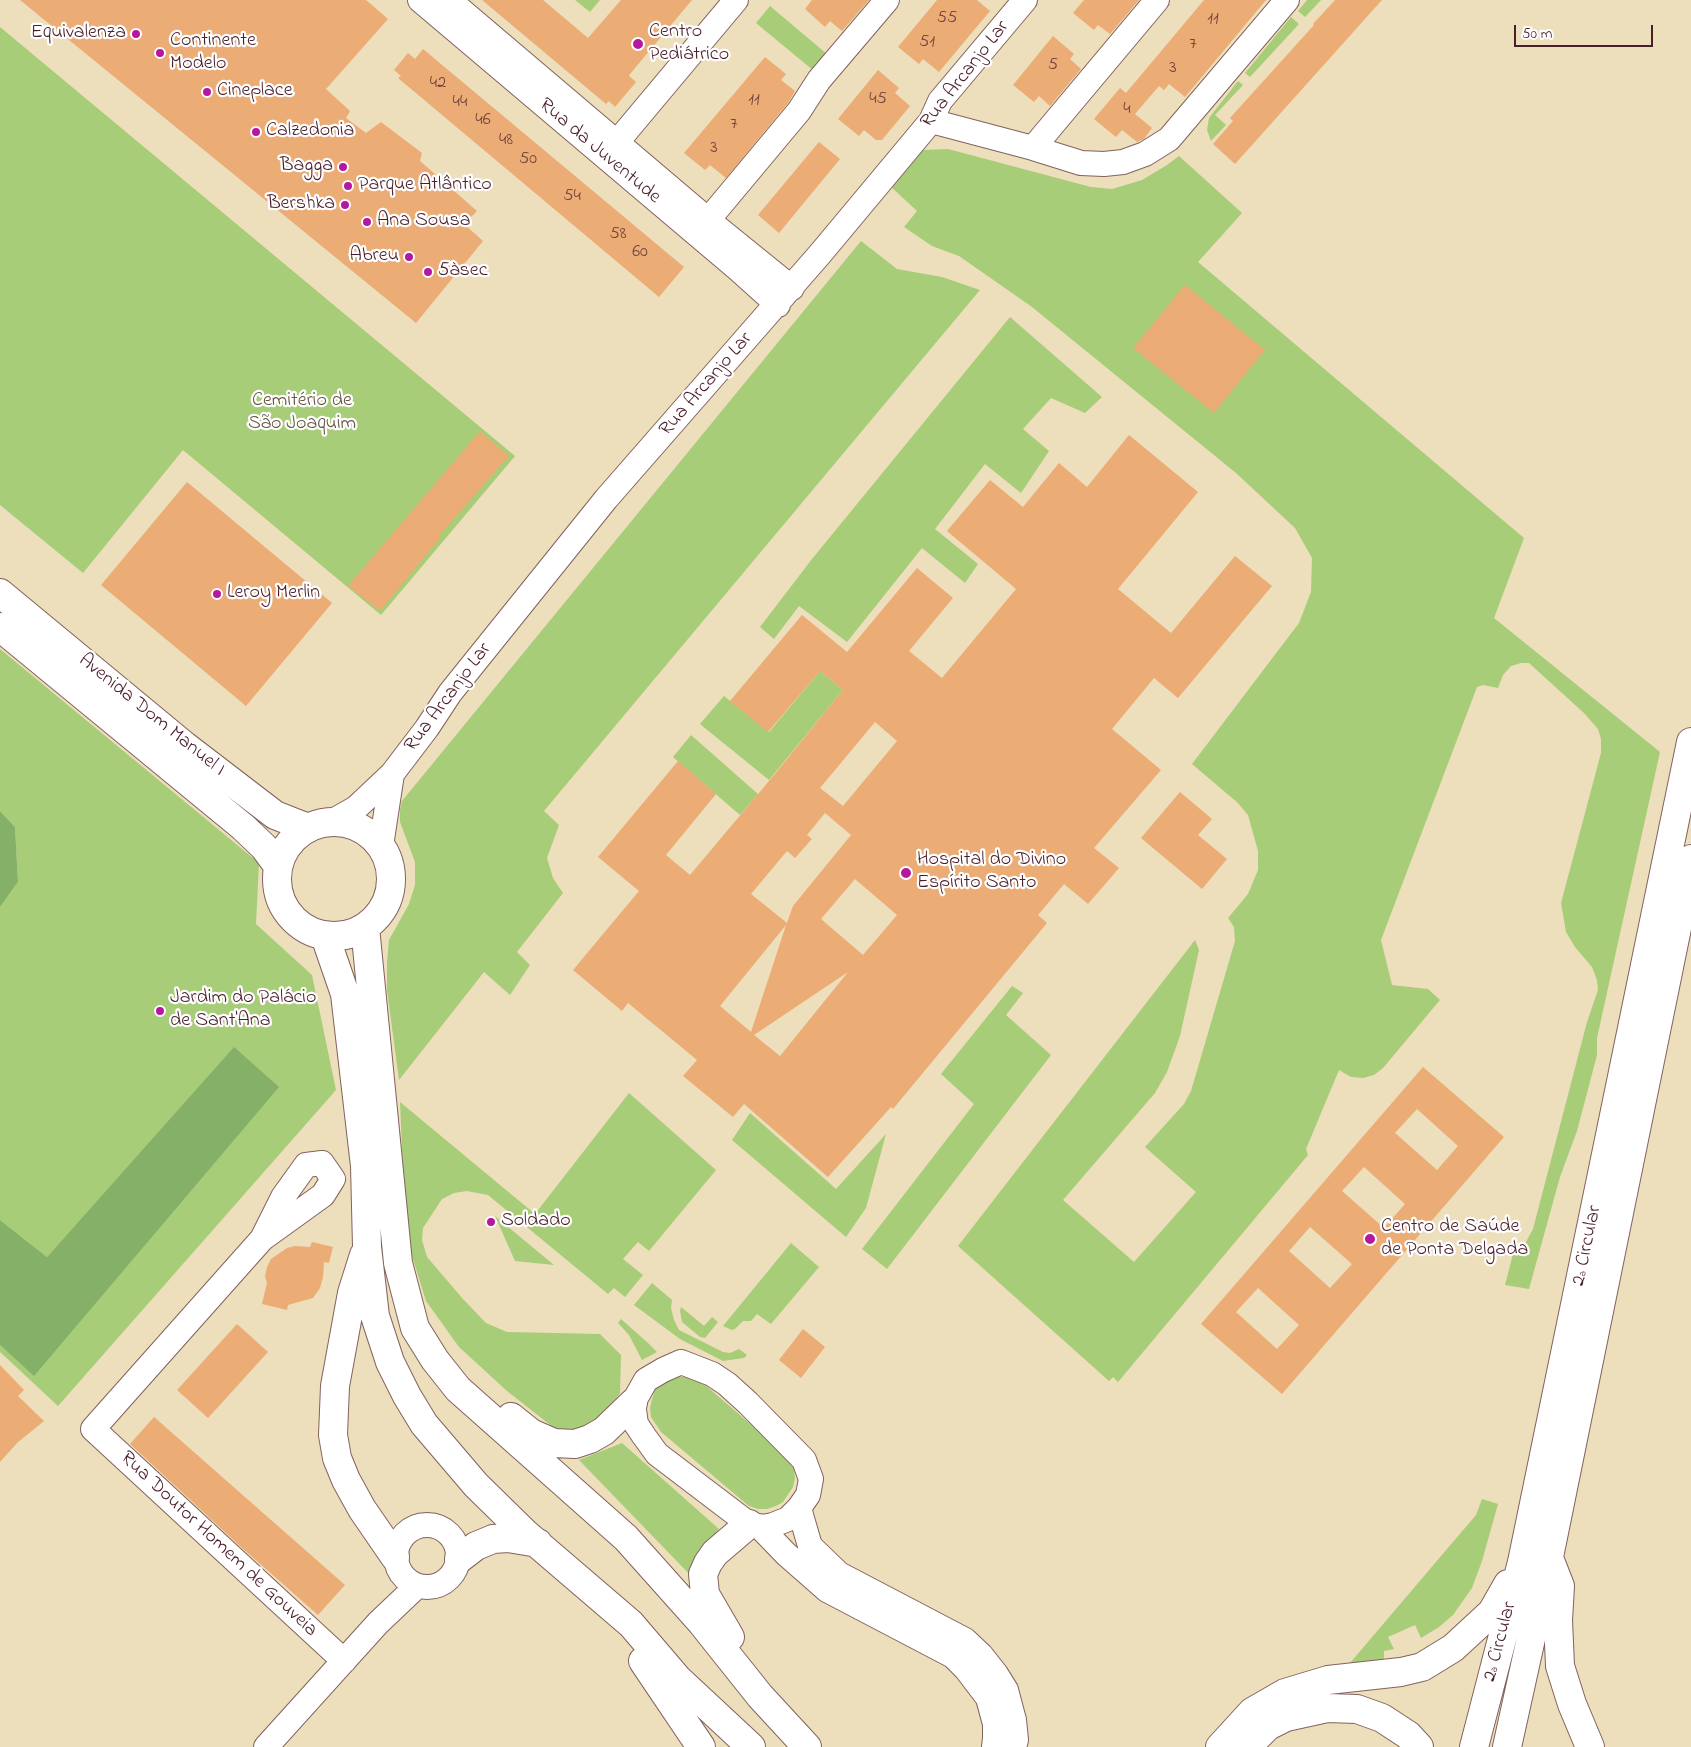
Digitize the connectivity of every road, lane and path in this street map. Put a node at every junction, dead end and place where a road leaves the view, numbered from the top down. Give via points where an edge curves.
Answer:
1 (420, 0) edge
2 (449, 0) edge
3 (736, 0) edge
4 (887, 0) edge
5 (1025, 0) edge
6 (1157, 0) edge
7 (1287, 0) edge
8 (931, 120) junction
9 (1033, 148) junction
10 (611, 150) junction
11 (708, 220) junction
12 (785, 297) junction
13 (0, 593) edge
14 (0, 626) edge
15 (1691, 742) edge
16 (392, 774) junction
17 (320, 825) junction
18 (381, 846) junction
19 (1691, 859) edge
20 (278, 866) junction
21 (364, 927) junction
22 (326, 936) junction
23 (262, 1239) dead end
24 (366, 1247) junction
25 (415, 1328) junction
26 (633, 1403) junction
27 (799, 1508) junction
28 (754, 1525) junction
29 (538, 1543) junction
30 (1549, 1557) junction
31 (459, 1559) junction
32 (1522, 1562) junction
33 (397, 1564) junction
34 (583, 1582) junction
35 (417, 1586) junction
36 (378, 1622) junction
37 (344, 1661) junction
38 (760, 1696) junction
39 (266, 1747) edge
40 (701, 1747) edge
41 (752, 1747) edge
42 (807, 1747) edge
43 (994, 1747) edge
44 (1014, 1747) edge
45 (1220, 1747) edge
46 (1247, 1747) edge
47 (1419, 1747) edge
48 (1474, 1747) edge
49 (1507, 1747) edge
50 (1590, 1747) edge

1 - 10 street, Rua da Juventude
2 - 10 street, Rua da Juventude
3 - 10 street
4 - 11 street via 818,80 799,111
5 - 8 street, Rua Arcanjo Lar via 940,101
6 - 9 street
7 - 9 street via 1179,129 1145,154 1123,162 1081,163
8 - 9 street
8 - 12 street, Rua Arcanjo Lar
10 - 11 street, Rua da Juventude
10 - 12 street, Rua da Juventude via 738,269
11 - 12 street, Rua da Juventude
12 - 16 street, Rua Arcanjo Lar via 606,500 450,693
13 - 17 main road, Avenida Dom Manuel I via 185,746 275,815
14 - 20 main road, Avenida Dom Manuel I via 243,827
15 - 32 main road, 2ª Circular
16 - 17 street, Rua Arcanjo Lar via 356,808
16 - 18 street
17 - 18 main road via 350,824 367,832
17 - 20 main road via 294,838
18 - 21 main road via 389,862 391,881 388,899 378,915
19 - 30 main road, 2ª Circular
20 - 22 main road via 277,885 282,903 292,919 308,930
21 - 22 main road via 352,933
21 - 25 main road via 398,1263
22 - 24 main road via 345,994 365,1166
23 - 37 street, Rua Doutor Homem de Gouveia via 93,1430
24 - 29 main road via 375,1316 390,1362 424,1424 476,1485
24 - 33 main road via 352,1293 335,1386 333,1435 337,1458 346,1480
25 - 26 main road via 432,1339 455,1366 510,1416 531,1433 554,1443 575,1444 590,1439 604,1431
25 - 38 main road via 434,1360 458,1389 626,1538 701,1622
26 - 27 street via 646,1380 681,1362 712,1374 748,1403 804,1460 811,1479 808,1495
26 - 28 street via 636,1424 657,1454
27 - 28 street via 773,1525
27 - 44 street via 810,1546 839,1574 965,1640 981,1655 1006,1690 1014,1720
28 - 38 main road via 715,1553 703,1574 705,1594 733,1642 762,1682
28 - 43 street via 828,1590 953,1656 988,1698 995,1724
29 - 31 main road via 493,1539 476,1546
29 - 34 main road
30 - 49 main road, 2ª Circular
30 - 50 main road via 1560,1586 1560,1666
31 - 33 street via 452,1535 441,1527 428,1524 414,1527 404,1535 398,1545
31 - 35 street via 449,1580 440,1586
32 - 45 main road via 1492,1612 1453,1648 1422,1668 1328,1680 1285,1693 1252,1712
32 - 48 main road, 2ª Circular
33 - 35 street via 406,1580
33 - 36 street via 390,1599
34 - 40 main road via 651,1672
34 - 41 main road via 630,1624 678,1679
35 - 36 street
36 - 37 street
37 - 39 street
38 - 42 main road
46 - 47 main road via 1268,1726 1286,1717 1327,1708 1357,1709 1382,1718 1408,1735

